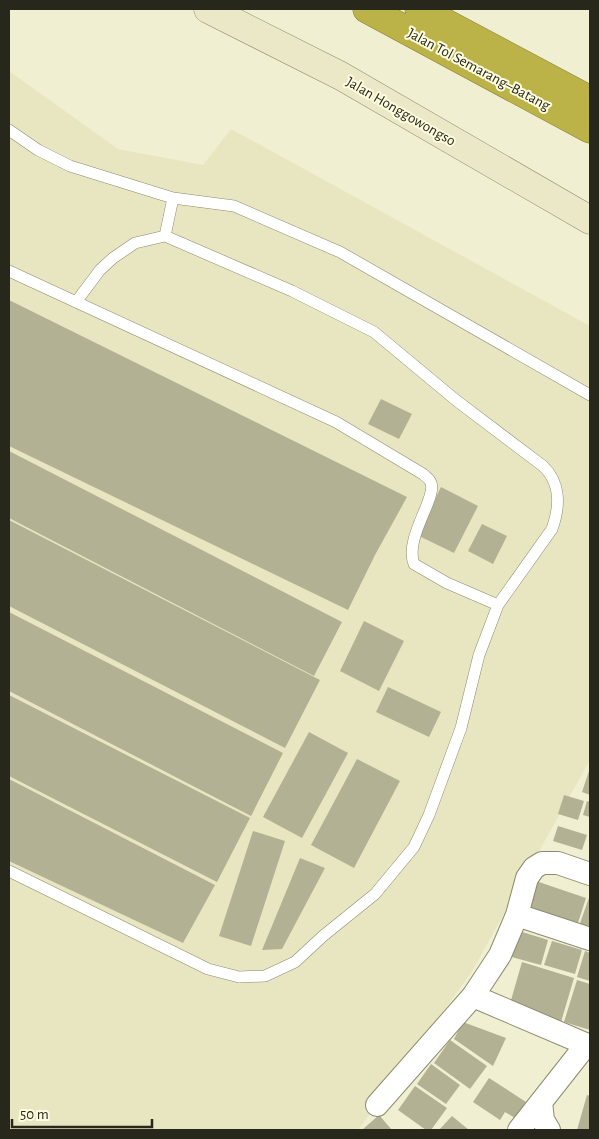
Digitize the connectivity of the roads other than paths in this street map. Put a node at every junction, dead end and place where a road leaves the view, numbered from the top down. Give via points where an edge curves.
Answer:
1 (208, 9) edge
2 (367, 9) edge
3 (419, 9) edge
4 (590, 100) edge
5 (590, 129) edge
6 (9, 130) edge
7 (173, 198) junction
8 (590, 220) edge
9 (165, 236) junction
10 (9, 271) edge
11 (76, 302) junction
12 (590, 395) edge
13 (498, 605) junction
14 (9, 871) edge
15 (590, 874) edge
16 (517, 914) junction
17 (590, 938) edge
18 (473, 996) junction
19 (588, 1046) edge
20 (541, 1102) junction
21 (377, 1105) dead end
22 (519, 1130) edge
23 (549, 1130) edge

1 - 8 street, Jalan Honggowongso via 341,76
2 - 5 highway, Jalan Tol Semarang–Batang
3 - 4 highway, Jalan Tol Semarang–Batang
6 - 7 lane via 70,166
7 - 9 lane
7 - 12 lane via 234,206 340,252
9 - 11 lane via 135,243 114,258 100,270
9 - 13 lane via 292,291 374,332 549,472 558,492 554,524
10 - 11 lane
11 - 13 lane via 336,422 423,474 432,487 411,552 414,564 447,583
13 - 14 lane via 479,655 461,728 414,848 375,894 295,962 265,976 239,977 208,969
15 - 16 street via 558,863 542,863 527,878
16 - 17 street
16 - 18 street via 500,955
18 - 19 street
18 - 21 street
19 - 20 street
20 - 22 street
20 - 23 street

